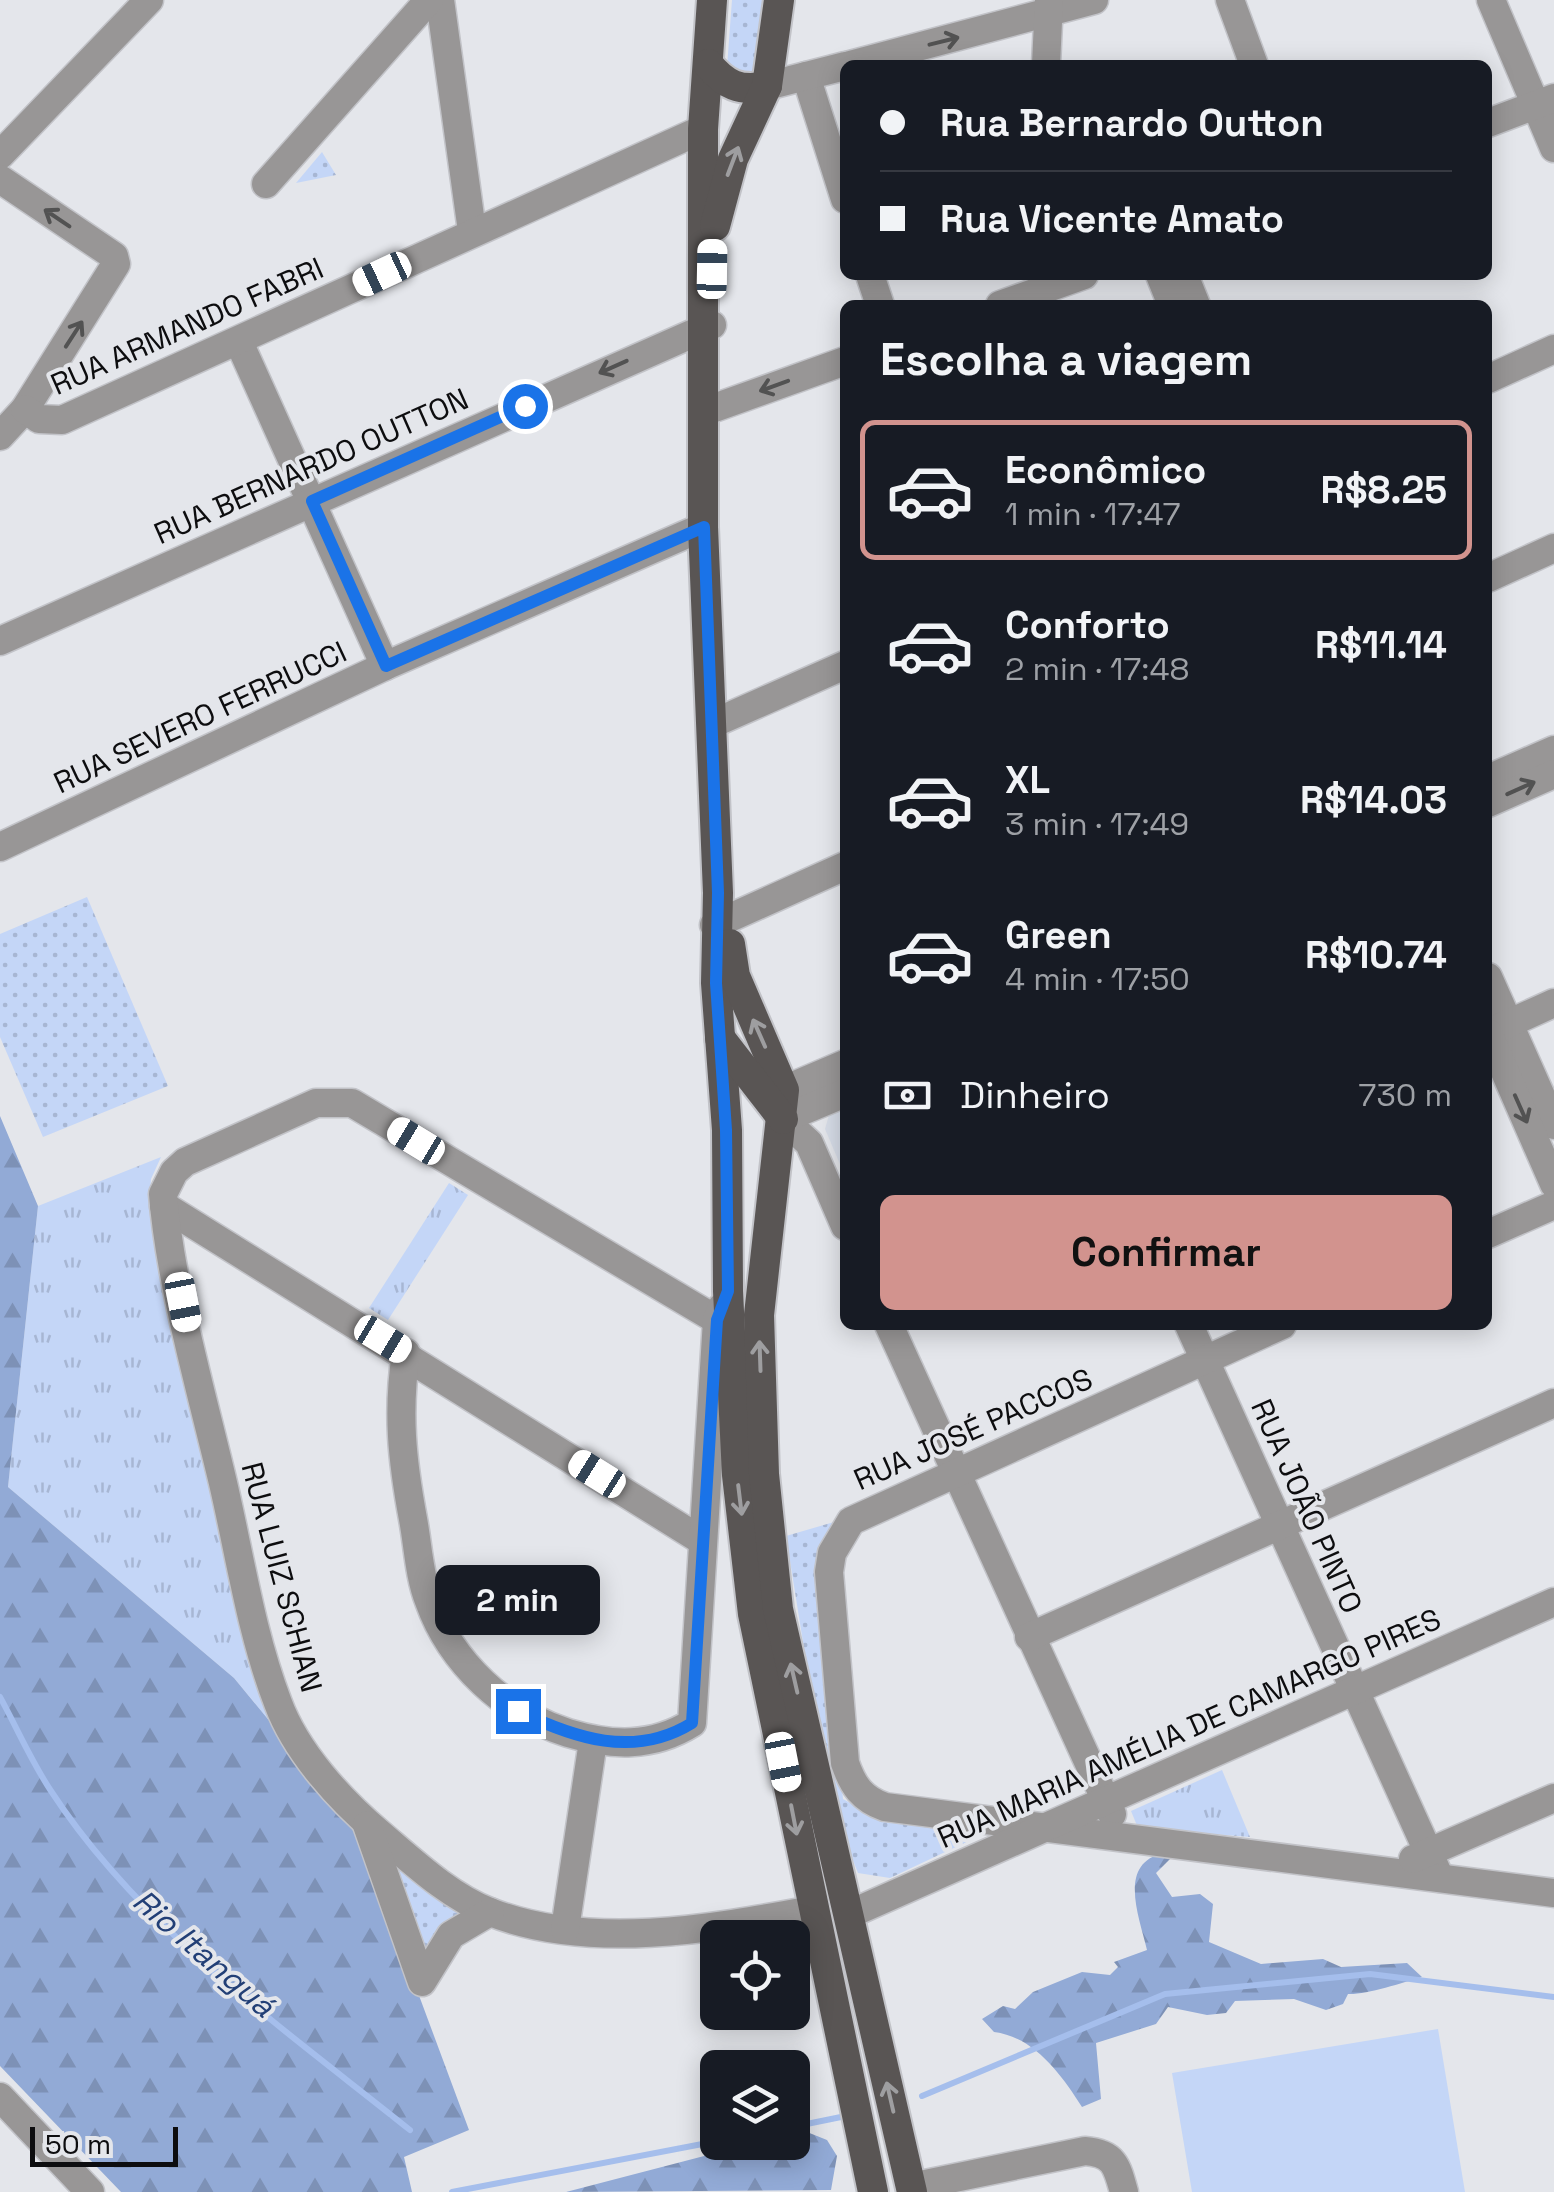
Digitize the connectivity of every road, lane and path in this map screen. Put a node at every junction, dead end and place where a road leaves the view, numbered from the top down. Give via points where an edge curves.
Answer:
1 (149, 0) edge
2 (429, 0) edge
3 (440, 0) edge
4 (712, 0) edge
5 (779, 0) edge
6 (1094, 0) edge
7 (1230, 0) edge
8 (1491, 0) edge
9 (1048, 7) edge
10 (867, 60) edge
11 (1046, 60) edge
12 (1252, 60) edge
13 (708, 64) junction
14 (840, 68) edge
15 (806, 76) junction
16 (766, 86) junction
17 (1545, 101) edge
18 (1492, 121) edge
19 (703, 130) junction
20 (1554, 148) edge
21 (0, 154) edge
22 (0, 179) edge
23 (840, 183) edge
24 (266, 184) dead end
25 (472, 231) junction
26 (1070, 280) edge
27 (1014, 300) edge
28 (706, 336) junction
29 (239, 342) junction
30 (1554, 349) edge
31 (840, 363) edge
32 (1492, 377) edge
33 (25, 409) junction
34 (704, 412) junction
35 (0, 436) edge
36 (312, 501) junction
37 (704, 527) junction
38 (1554, 548) edge
39 (1492, 576) edge
40 (0, 641) edge
41 (386, 666) junction
42 (840, 667) edge
43 (712, 724) junction
44 (1554, 750) edge
45 (1554, 774) edge
46 (1492, 777) edge
47 (1492, 801) edge
48 (0, 847) edge
49 (840, 868) edge
50 (719, 912) junction
51 (1554, 1002) edge
52 (1494, 1030) edge
53 (720, 1038) junction
54 (840, 1069) edge
55 (840, 1094) edge
56 (785, 1119) junction
57 (1554, 1125) edge
58 (726, 1130) junction
59 (1554, 1184) edge
60 (1554, 1205) edge
61 (164, 1206) junction
62 (840, 1217) edge
63 (1492, 1232) edge
64 (728, 1291) junction
65 (717, 1320) junction
66 (890, 1330) edge
67 (1191, 1330) edge
68 (1271, 1330) edge
69 (406, 1353) junction
70 (1204, 1360) junction
71 (722, 1364) junction
72 (1554, 1403) edge
73 (954, 1473) junction
74 (1280, 1525) junction
75 (701, 1540) junction
76 (1554, 1602) edge
77 (1029, 1637) junction
78 (1355, 1690) junction
79 (592, 1740) junction
80 (1554, 1798) edge
81 (1106, 1801) junction
82 (366, 1822) junction
83 (1041, 1830) junction
84 (1123, 1838) junction
85 (1427, 1852) junction
86 (1391, 1870) junction
87 (1440, 1878) junction
88 (1554, 1893) edge
89 (812, 1910) junction
90 (490, 1912) junction
91 (850, 1914) junction
92 (566, 1928) junction
93 (0, 2096) edge
94 (887, 2190) edge
95 (90, 2192) edge
96 (1124, 2192) edge

1 - 21 street
2 - 24 street
3 - 25 street
4 - 13 main road
5 - 16 main road
6 - 9 street
7 - 12 street
8 - 17 street
10 -> 9 street
9 - 11 street
13 - 16 main road via 729,84
13 - 19 main road
14 - 15 street
15 - 16 street
15 - 23 street
16 - 19 main road via 745,110
28 -> 16 main road via 720,196
17 - 18 street
17 - 20 street
19 - 25 street, RUA ARMANDO FABRI
19 - 28 main road
33 -> 22 street via 113,274 114,256
25 - 29 street, RUA ARMANDO FABRI
26 - 27 street
28 - 34 main road
28 -> 36 street, RUA BERNARDO OUTTON
29 - 33 street, RUA ARMANDO FABRI via 62,420 39,419
29 - 36 street
30 - 32 street
31 -> 34 street
33 - 35 street
34 - 37 main road
36 - 40 street, RUA BERNARDO OUTTON
36 - 41 street
37 - 41 street, RUA SEVERO FERRUCCI
37 - 43 main road
38 - 39 street
41 - 48 street, RUA SEVERO FERRUCCI
42 - 43 street
43 - 50 main road
44 - 46 street
47 -> 45 street
49 - 50 street
50 - 53 main road
56 -> 50 main road via 734,976
51 - 52 street
52 - 57 street
52 -> 59 street
53 - 56 main road
53 - 58 main road
54 - 56 street
55 - 56 street
56 - 58 main road via 745,1109
56 - 62 street
91 -> 56 main road via 778,1609 764,1474 759,1315
58 - 64 main road
60 - 63 street
61 - 65 street via 167,1182 185,1162 316,1103 352,1103
61 - 69 street
61 - 82 street, RUA LUIZ SCHIAN via 254,1623 279,1706 315,1767
64 - 65 street
64 - 71 main road
65 - 71 street
66 - 73 street
67 - 70 street, RUA JOÃO PINTO
68 - 70 street, RUA JOSÉ PACCOS
69 - 75 street
69 - 79 street via 398,1407 428,1600 451,1647 484,1685 518,1711
70 - 73 street, RUA JOSÉ PACCOS
70 - 74 street, RUA JOÃO PINTO
71 - 75 street
71 -> 89 main road via 753,1614
72 - 74 street
73 - 77 street
73 - 83 street, RUA JOSÉ PACCOS via 861,1514 844,1530 830,1563 845,1764 869,1802
74 - 77 street
74 - 78 street, RUA JOÃO PINTO
75 - 79 street via 692,1723 652,1742
76 - 78 street, RUA MARIA AMÉLIA DE CAMARGO PIRES
77 - 81 street
78 - 81 street, RUA MARIA AMÉLIA DE CAMARGO PIRES
78 - 85 street, RUA JOÃO PINTO
79 - 92 street
80 - 85 street
81 - 83 street, RUA MARIA AMÉLIA DE CAMARGO PIRES
81 - 84 street
82 - 90 street, RUA LUIZ SCHIAN
82 - 90 street via 422,1982 452,1935
83 - 84 street
83 - 91 street, RUA MARIA AMÉLIA DE CAMARGO PIRES
84 - 86 street
85 - 86 street
85 - 87 street, RUA JOÃO PINTO
86 - 87 street
87 - 88 street
89 - 92 street, RUA LUIZ SCHIAN via 671,1930
89 - 94 main road
90 - 92 street, RUA LUIZ SCHIAN
94 -> 91 main road
93 - 95 street
94 - 96 street via 1085,2151 1113,2160

